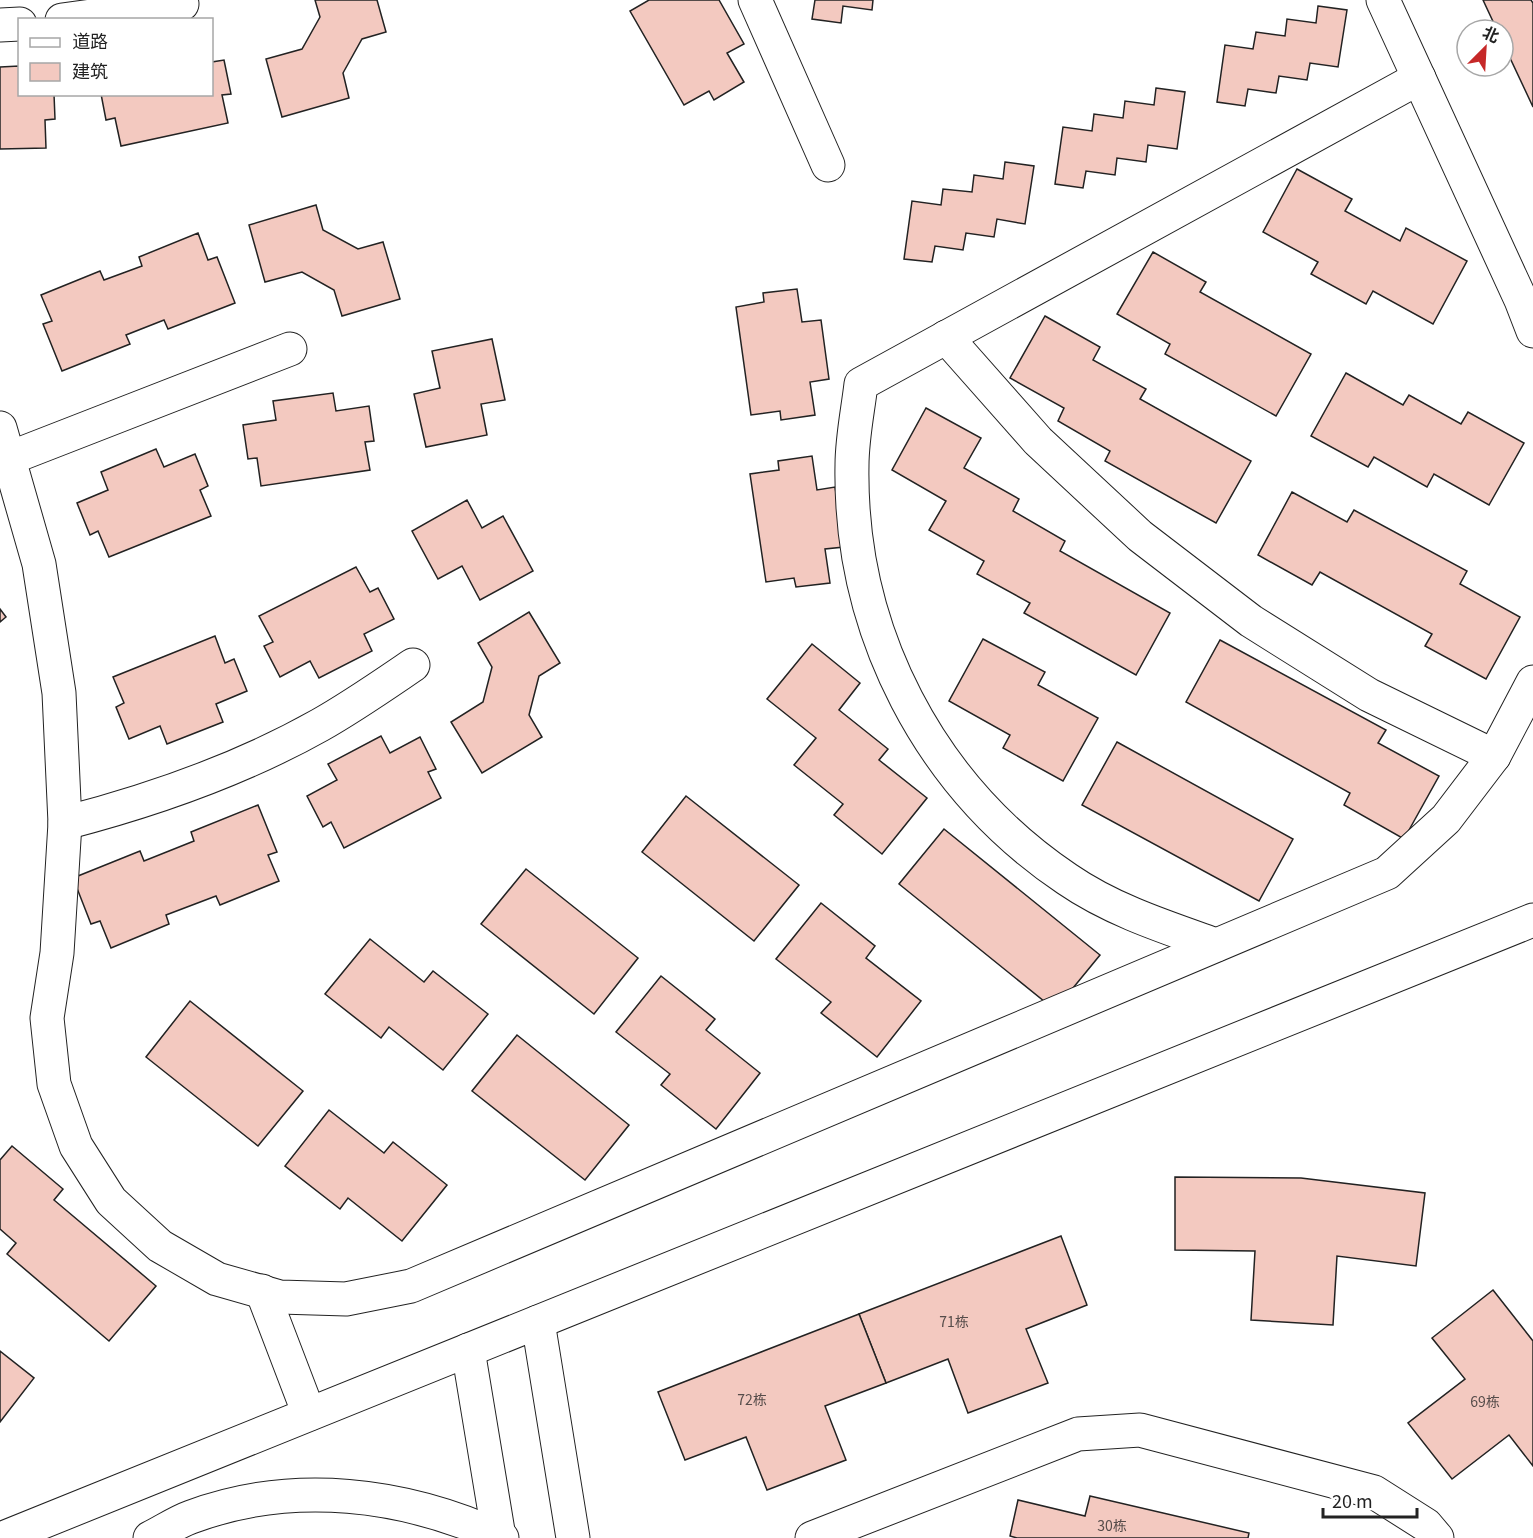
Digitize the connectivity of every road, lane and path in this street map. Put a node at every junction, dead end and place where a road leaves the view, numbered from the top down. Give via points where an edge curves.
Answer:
1 (755, 0) edge
2 (1383, 0) edge
3 (182, 4) dead end
4 (77, 18) edge
5 (18, 24) edge
6 (0, 25) edge
7 (1419, 78) junction
8 (828, 165) dead end
9 (1533, 331) edge
10 (946, 337) junction
11 (290, 349) dead end
12 (5, 443) edge
13 (413, 665) dead end
14 (1533, 682) edge
15 (1494, 756) junction
16 (65, 823) junction
17 (1533, 920) edge
18 (1216, 945) junction
19 (262, 1291) junction
20 (538, 1322) junction
21 (468, 1350) junction
22 (309, 1414) junction
23 (501, 1537) edge
24 (3, 1538) edge
25 (150, 1538) edge
26 (573, 1538) edge
27 (812, 1538) edge
28 (1437, 1538) edge

1 - 8 street
2 - 7 street
3 - 4 street
5 - 6 street
7 - 9 street
7 - 10 street
10 - 15 street via 1038,441 1149,543 1251,621 1369,695
10 - 18 street via 861,384 852,464 856,545 874,625 905,700 949,769 1003,829 1058,873 1139,919
11 - 12 street
12 - 16 street via 39,564 59,693
13 - 16 street via 321,724 262,754 171,792
14 - 15 street
15 - 18 street via 1446,819 1387,873
16 - 19 street via 57,953 47,1018 54,1084 76,1146 111,1201 160,1246 217,1279
17 - 20 street
18 - 19 street via 411,1286 346,1299 280,1297
19 - 22 street
20 - 21 street
20 - 26 street
21 - 22 street
21 - 23 street
22 - 24 street
23 - 25 street via 441,1513 378,1499 315,1495 252,1501 190,1517
27 - 28 street via 1078,1434 1140,1430 1374,1491 1426,1525

